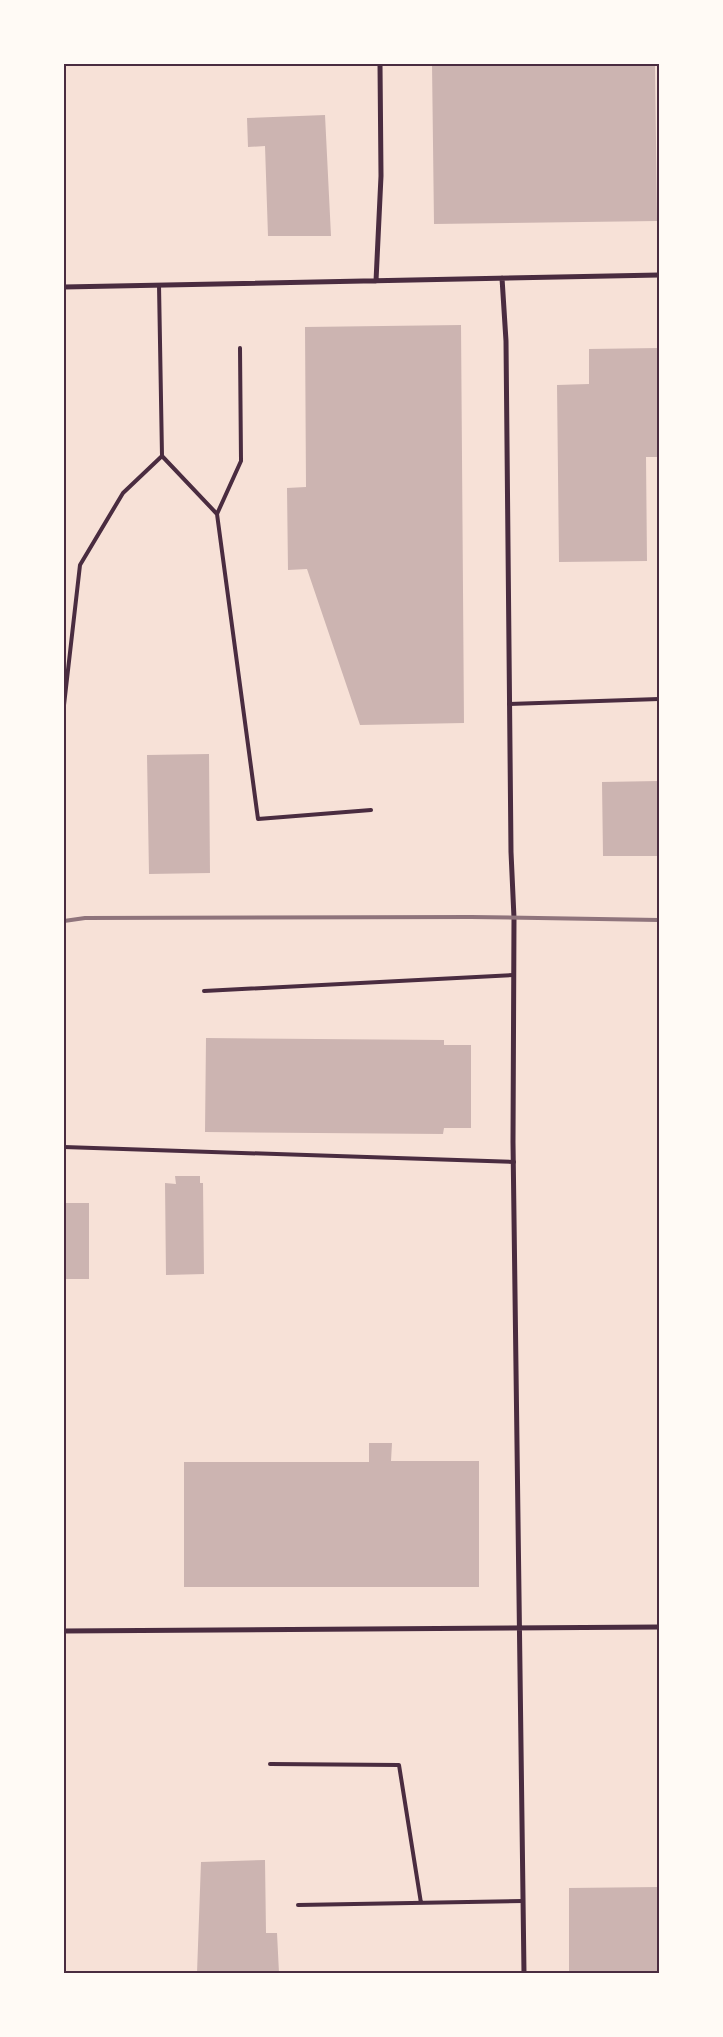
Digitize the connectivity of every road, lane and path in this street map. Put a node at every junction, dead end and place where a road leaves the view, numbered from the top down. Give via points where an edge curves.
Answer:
1 (380, 64) edge
2 (659, 275) edge
3 (502, 278) junction
4 (376, 281) junction
5 (159, 285) junction
6 (64, 287) edge
7 (240, 348) dead end
8 (162, 456) junction
9 (217, 514) junction
10 (659, 700) edge
11 (509, 704) junction
12 (64, 705) edge
13 (372, 810) dead end
14 (514, 975) junction
15 (204, 991) dead end
16 (64, 1147) edge
17 (514, 1162) junction
18 (659, 1627) edge
19 (521, 1630) junction
20 (64, 1631) edge
21 (270, 1764) dead end
22 (523, 1901) junction
23 (421, 1903) junction
24 (298, 1905) dead end
25 (524, 1973) edge

1 - 4 street via 381,176
2 - 3 street
3 - 4 street
3 - 11 street via 506,341
4 - 5 street
5 - 6 street
5 - 8 lane
7 - 9 lane via 241,461
8 - 9 lane
8 - 12 lane via 123,493 80,565
9 - 13 lane via 258,819
10 - 11 lane
11 - 14 street
14 - 15 lane
14 - 17 street
16 - 17 lane
17 - 19 street
18 - 19 street
19 - 20 street
19 - 22 street
21 - 23 lane via 399,1765
22 - 23 lane
22 - 25 street
23 - 24 lane

